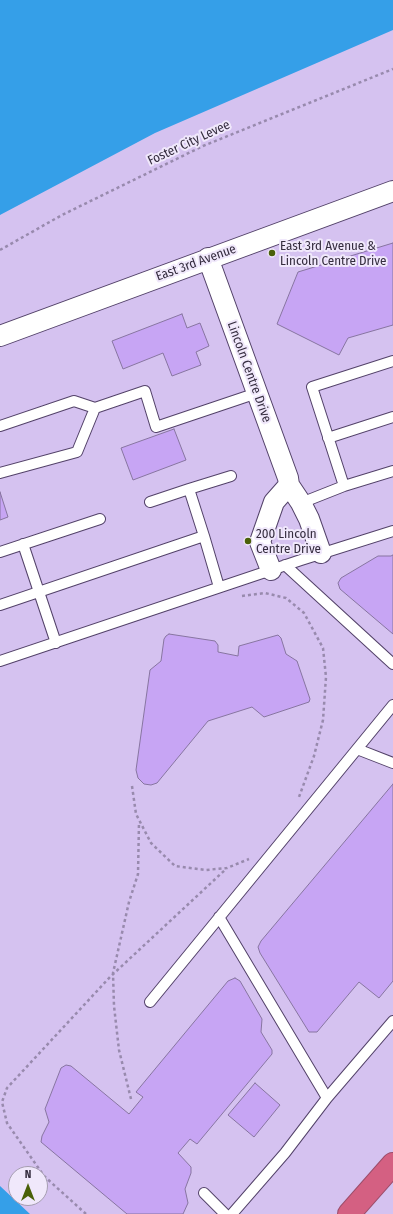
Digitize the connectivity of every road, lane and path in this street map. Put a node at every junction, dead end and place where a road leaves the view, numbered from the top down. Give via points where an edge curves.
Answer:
1 (393, 69) edge
2 (393, 191) edge
3 (0, 250) edge
4 (208, 258) junction
5 (0, 336) edge
6 (393, 361) edge
7 (257, 393) junction
8 (95, 408) junction
9 (393, 417) edge
10 (0, 426) edge
11 (328, 438) junction
12 (393, 470) edge
13 (0, 473) edge
14 (231, 476) dead end
15 (288, 485) junction
16 (344, 486) junction
17 (189, 489) junction
18 (150, 502) dead end
19 (301, 503) junction
20 (100, 519) dead end
21 (393, 531) edge
22 (204, 536) junction
23 (23, 544) junction
24 (0, 552) edge
25 (320, 553) junction
26 (278, 567) junction
27 (219, 587) junction
28 (39, 592) junction
29 (242, 596) dead end
30 (0, 605) edge
31 (56, 643) junction
32 (0, 661) edge
33 (393, 664) edge
34 (393, 705) edge
35 (357, 749) junction
36 (393, 763) edge
37 (132, 786) dead end
38 (295, 802) dead end
39 (140, 821) junction
40 (249, 858) dead end
41 (227, 868) junction
42 (219, 917) junction
43 (114, 973) junction
44 (150, 1002) dead end
45 (393, 1021) edge
46 (327, 1098) junction
47 (131, 1099) dead end
48 (393, 1164) edge
49 (204, 1194) dead end
50 (86, 1214) edge
51 (225, 1214) edge
52 (232, 1214) edge
53 (350, 1214) edge

1 - 3 path, Foster City Levee via 203,146 62,215
2 - 4 street, East 3rd Avenue
4 - 5 street, East 3rd Avenue
4 - 7 street, Lincoln Centre Drive
6 - 11 lane via 312,387
7 - 8 lane via 156,427 145,391
7 - 15 street, Lincoln Centre Drive via 288,478
8 - 10 lane via 74,401
8 - 13 lane via 77,452
9 - 11 lane
11 - 16 lane
12 - 16 lane
14 - 17 lane
15 - 19 street, Lincoln Centre Drive
15 - 26 street via 274,502 260,542
16 - 19 lane
17 - 18 lane
17 - 22 lane
19 - 25 street, Lincoln Centre Drive via 310,519
20 - 23 lane
21 - 25 lane
22 - 27 lane
22 - 28 lane
23 - 24 lane
23 - 28 lane
25 - 26 lane
26 - 27 lane
26 - 33 lane
27 - 31 lane
28 - 30 lane
28 - 31 lane
29 - 38 path via 265,593 286,598 304,612 323,648 326,677 323,720 314,756
31 - 32 lane
34 - 35 lane
35 - 36 lane
35 - 42 lane
37 - 39 path via 136,814
39 - 41 path via 150,843 175,866 206,870
39 - 43 path via 138,874 129,902
40 - 41 path
41 - 43 path
42 - 44 lane
42 - 46 lane
43 - 47 path via 114,1006 119,1050
43 - 50 path via 7,1088 2,1102 7,1123 44,1176
45 - 46 lane
46 - 52 lane via 285,1153
48 - 53 highway
49 - 51 lane

